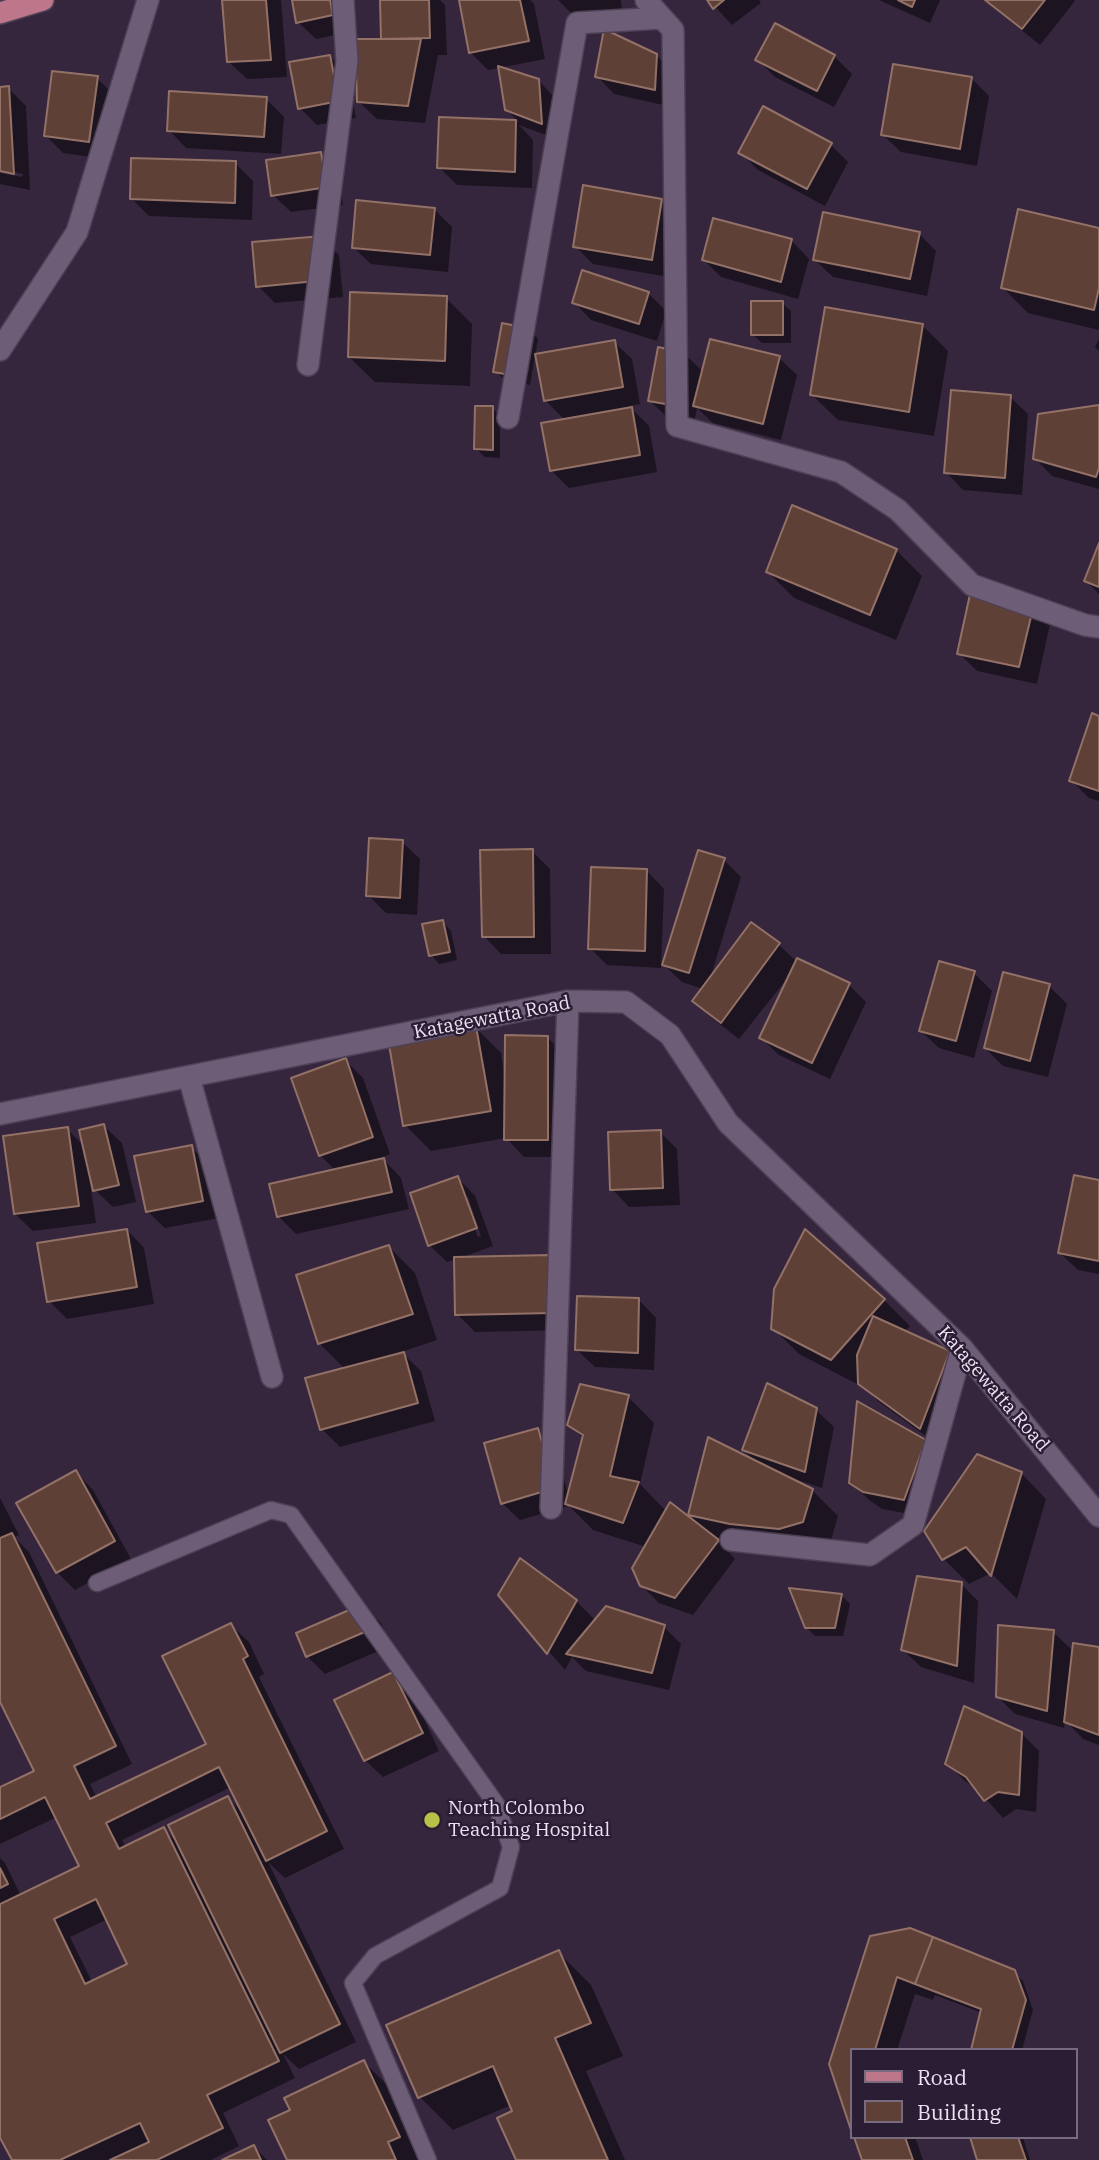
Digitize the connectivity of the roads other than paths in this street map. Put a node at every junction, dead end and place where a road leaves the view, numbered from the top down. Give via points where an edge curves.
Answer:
1 (43, 0) edge
2 (148, 0) edge
3 (343, 0) edge
4 (646, 0) edge
5 (0, 13) edge
6 (662, 18) junction
7 (0, 350) edge
8 (308, 365) dead end
9 (508, 418) dead end
10 (1099, 627) edge
11 (568, 1001) junction
12 (189, 1077) junction
13 (0, 1114) edge
14 (962, 1348) junction
15 (272, 1377) dead end
16 (551, 1508) dead end
17 (1099, 1516) edge
18 (731, 1540) dead end
19 (97, 1583) dead end
20 (428, 2160) edge

1 - 5 main road
2 - 7 street via 78,232
3 - 8 street via 347,61
4 - 6 street
6 - 9 street via 577,23
6 - 10 street via 673,30 677,425 841,472 898,510 972,585
11 - 12 street, Katagewatta Road
11 - 14 street, Katagewatta Road via 626,1002 670,1035 728,1123
11 - 16 street
12 - 13 street, Katagewatta Road
12 - 15 street
14 - 17 street, Katagewatta Road
14 - 18 street via 913,1525 870,1555
19 - 20 lane via 271,1510 291,1515 496,1804 510,1847 500,1888 375,1956 353,1983

